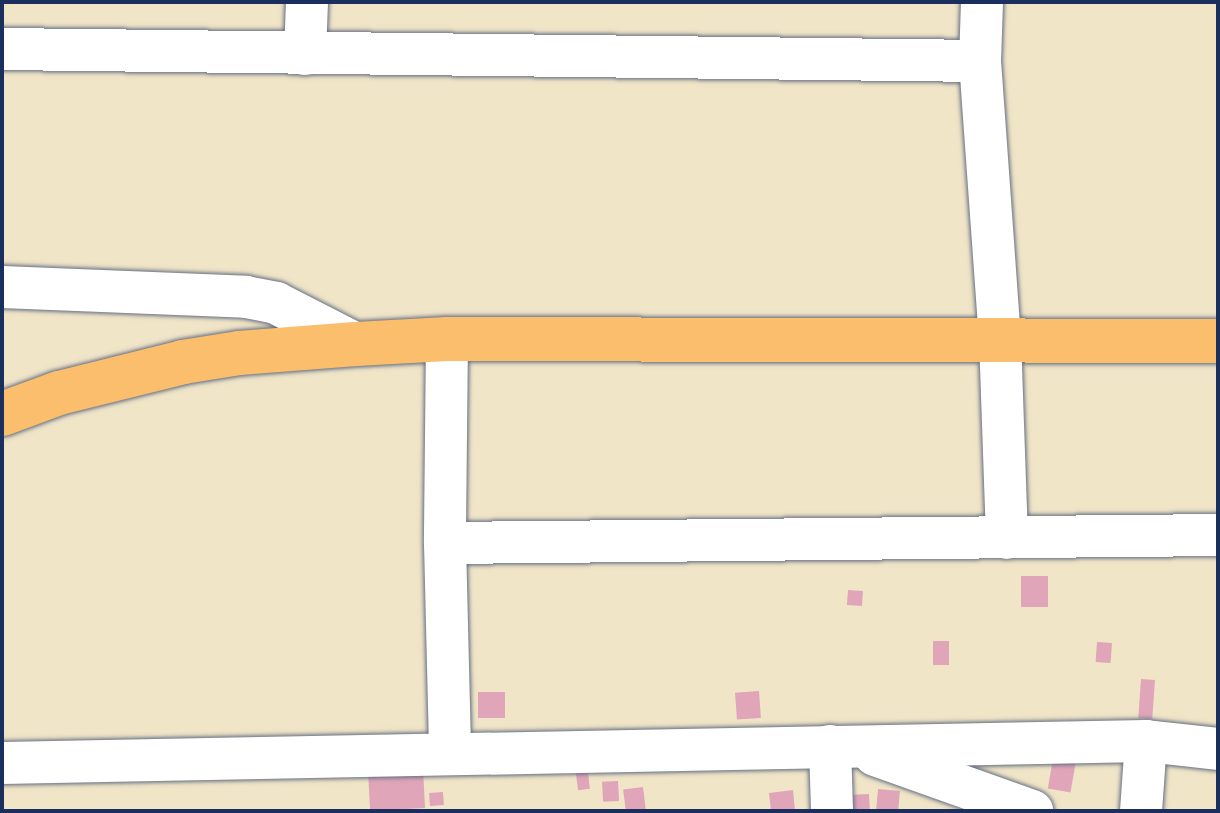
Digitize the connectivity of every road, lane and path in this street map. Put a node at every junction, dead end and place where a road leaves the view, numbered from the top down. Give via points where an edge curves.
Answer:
1 (307, 2) edge
2 (982, 2) edge
3 (2, 49) edge
4 (305, 54) junction
5 (980, 61) junction
6 (2, 287) edge
7 (1000, 338) junction
8 (447, 339) junction
9 (1218, 341) edge
10 (356, 344) junction
11 (2, 414) edge
12 (1218, 535) edge
13 (1007, 538) junction
14 (445, 543) junction
15 (1146, 741) junction
16 (841, 746) junction
17 (1218, 749) edge
18 (450, 754) junction
19 (2, 763) edge
20 (832, 811) edge
21 (1032, 811) edge
22 (1141, 811) edge

1 - 4 street
2 - 5 street
3 - 4 street
4 - 5 street
5 - 7 street
6 - 10 street via 246,297 276,303
7 - 8 main road
7 - 9 main road
7 - 13 street
8 - 10 main road
8 - 14 street
10 - 11 main road via 183,362 59,393
12 - 13 street
13 - 14 street
14 - 18 street
15 - 16 street
15 - 17 street
15 - 22 street
16 - 18 street
16 - 20 street
16 - 21 street
18 - 19 street

